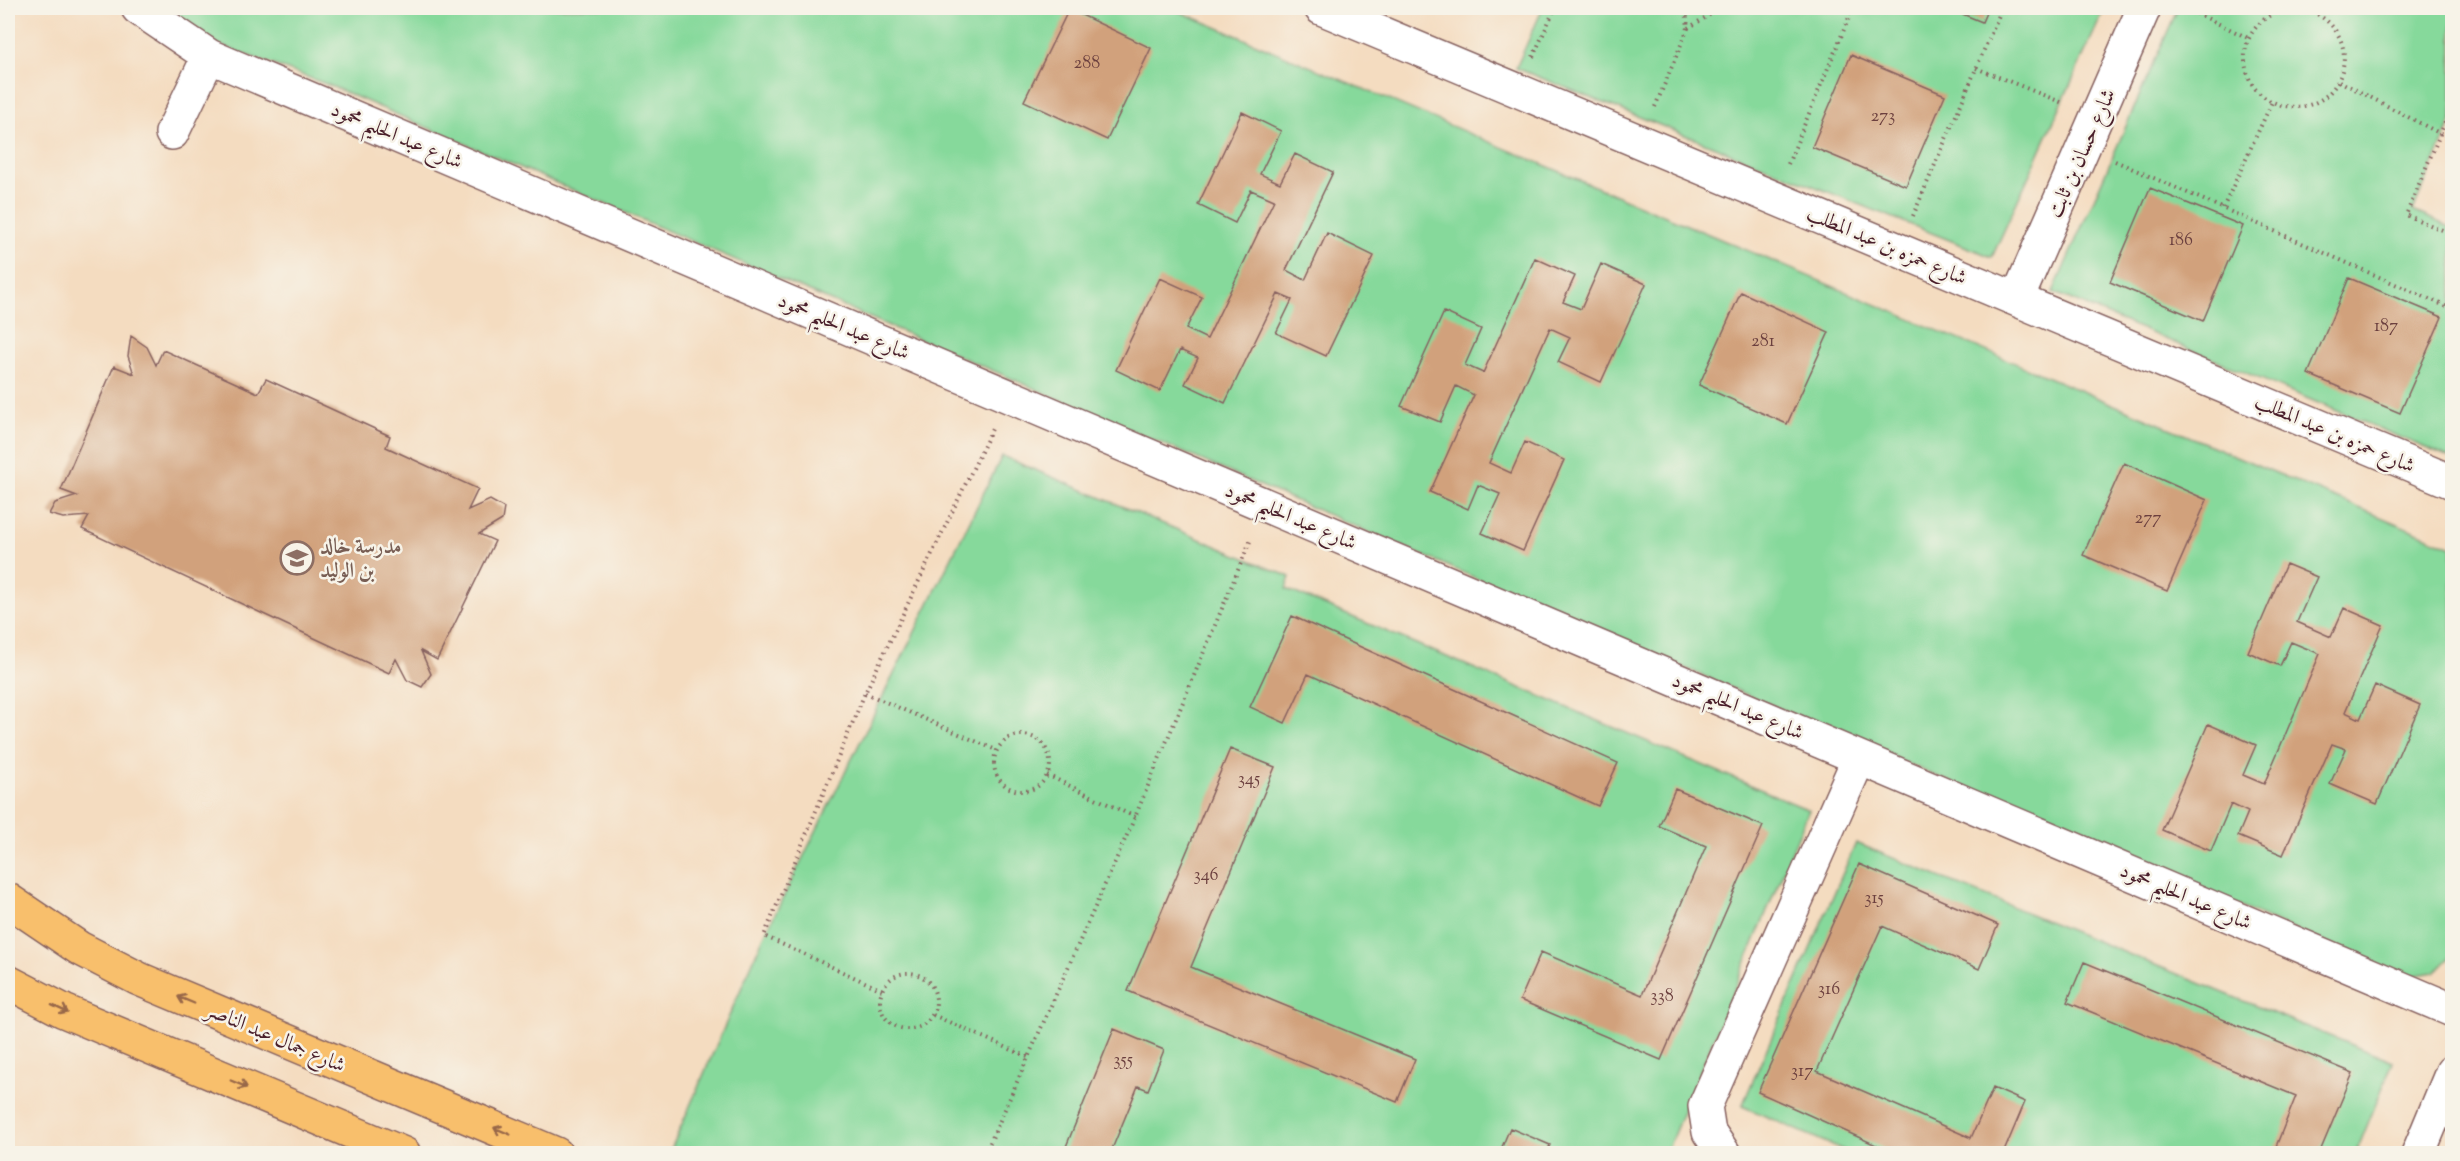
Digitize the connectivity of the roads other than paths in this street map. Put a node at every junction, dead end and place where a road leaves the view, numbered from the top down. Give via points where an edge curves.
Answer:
1 (138, 8) edge
2 (1321, 8) edge
3 (2144, 8) edge
4 (209, 56) junction
5 (172, 133) dead end
6 (2017, 299) junction
7 (2452, 482) edge
8 (1859, 758) junction
9 (8, 900) edge
10 (8, 982) edge
11 (2452, 1010) edge
12 (2452, 1072) edge
13 (404, 1154) edge
14 (556, 1154) edge
15 (1724, 1154) edge
16 (2418, 1154) edge

1 - 4 street, شارع عبد الحليم محمود
2 - 6 street, شارع حمزه بن عبد المطلب
3 - 6 street, شارع حسان بن ثابت
4 - 5 street
4 - 8 street, شارع عبد الحليم محمود
6 - 7 street, شارع حمزه بن عبد المطلب
8 - 11 street, شارع عبد الحليم محمود
8 - 15 street via 1705,1106 1709,1132
14 -> 9 main road, شارع جمال عبد الناصر via 139,979 79,948
10 -> 13 main road via 64,1011
12 - 16 street

